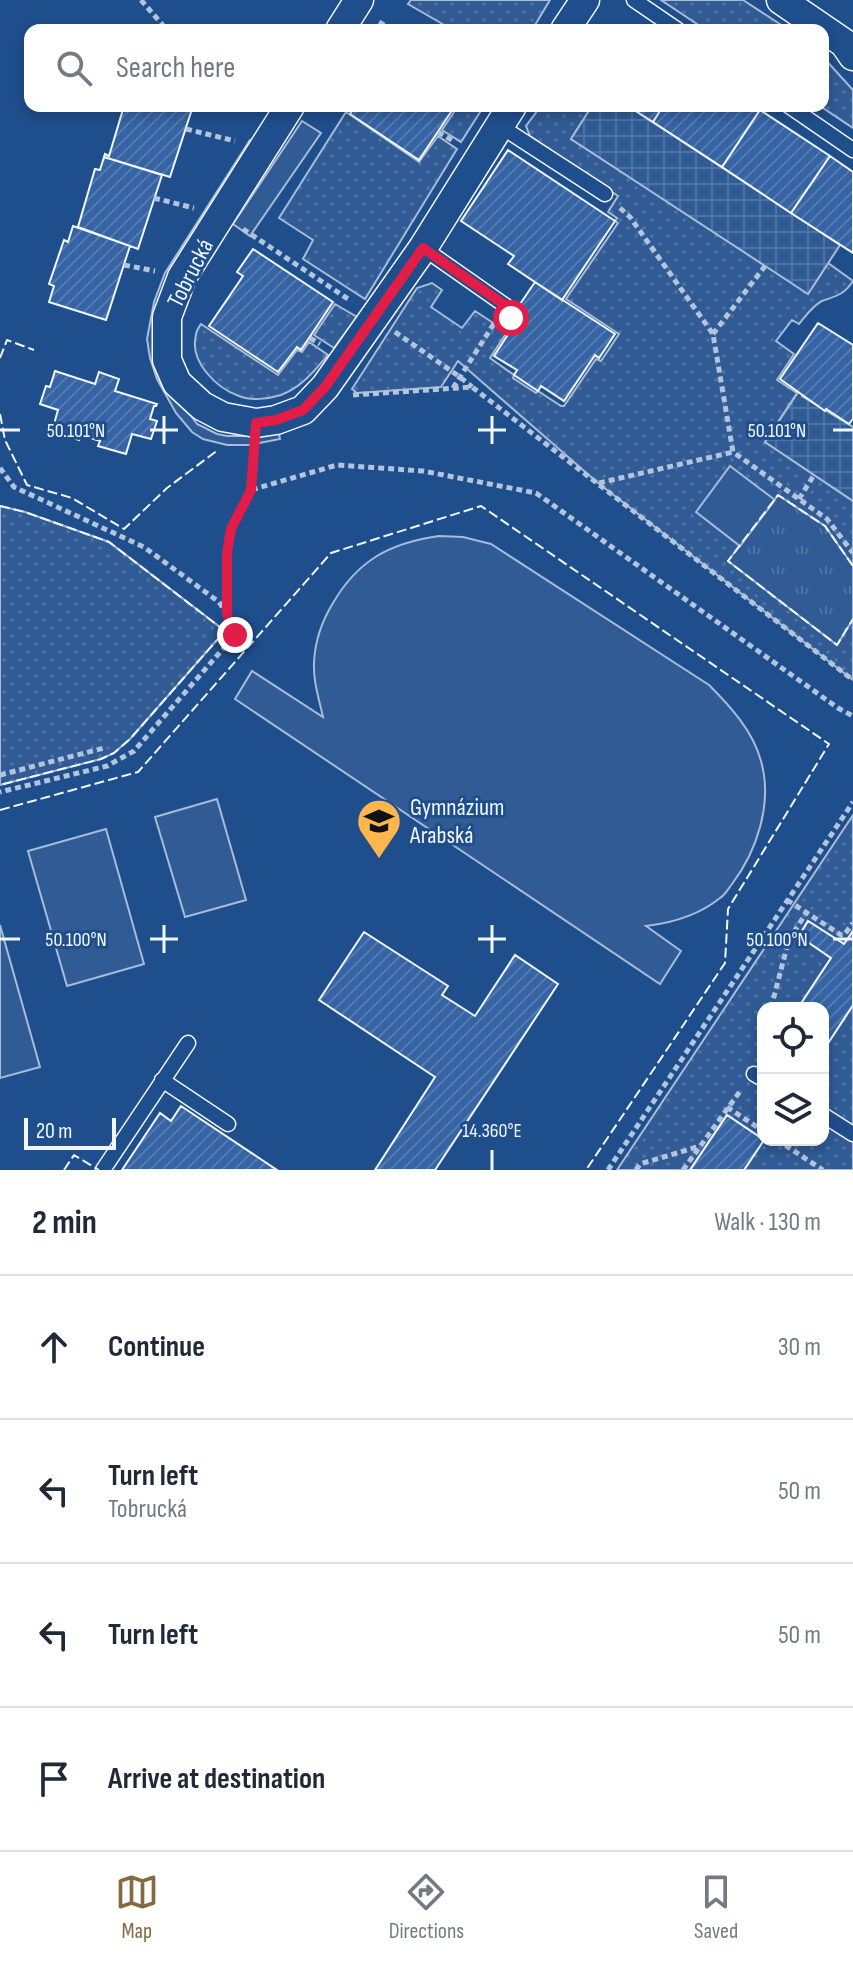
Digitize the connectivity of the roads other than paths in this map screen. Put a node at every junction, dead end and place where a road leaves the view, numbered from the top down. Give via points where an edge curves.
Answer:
1 (359, 0) edge
2 (585, 0) edge
3 (634, 0) edge
4 (781, 0) edge
5 (344, 24) edge
6 (569, 24) edge
7 (669, 24) edge
8 (816, 24) edge
9 (829, 33) edge
10 (853, 56) edge
11 (286, 112) edge
12 (798, 112) edge
13 (506, 116) edge
14 (853, 150) edge
15 (605, 194) dead end
16 (423, 248) junction
17 (506, 306) road end
18 (188, 1043) dead end
19 (162, 1080) junction
20 (853, 1113) edge
21 (829, 1119) edge
22 (228, 1124) dead end
23 (848, 1131) edge
24 (103, 1170) edge

1 - 5 street
2 - 6 street
3 - 7 lane
4 - 8 street
9 - 10 street
11 - 16 street, Tobrucká via 182,277 167,317 167,360 177,383 223,417 256,423 303,410
12 - 14 lane
13 - 15 lane
13 - 16 street, Tobrucká
16 - 17 lane
18 - 19 lane
19 - 22 lane
19 - 24 lane
20 - 23 lane
21 - 23 lane

